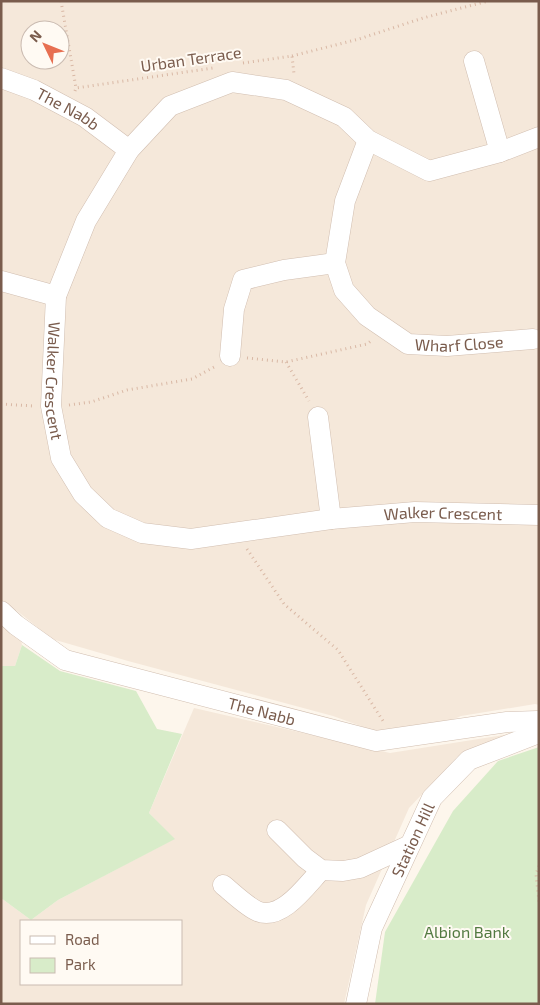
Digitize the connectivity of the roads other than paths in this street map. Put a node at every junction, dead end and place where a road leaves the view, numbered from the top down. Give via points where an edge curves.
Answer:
1 (474, 61) dead end
2 (1, 78) edge
3 (539, 137) edge
4 (368, 140) junction
5 (129, 150) junction
6 (500, 152) junction
7 (335, 263) junction
8 (1, 281) edge
9 (56, 296) junction
10 (534, 339) dead end
11 (230, 356) road end
12 (318, 417) road end
13 (539, 515) edge
14 (331, 519) junction
15 (1, 611) edge
16 (539, 723) edge
17 (539, 733) edge
18 (277, 830) dead end
19 (410, 845) junction
20 (321, 870) junction
21 (223, 885) dead end
22 (356, 1004) edge

1 - 6 street
2 - 5 street, The Nabb via 34,90 85,117
3 - 6 street, Walker Crescent
4 - 5 street, Walker Crescent via 344,117 286,90 232,82 170,106
4 - 6 street, Walker Crescent via 429,171
4 - 7 street, Wharf Close via 346,201
5 - 9 street, Walker Crescent via 86,221
7 - 10 street, Wharf Close via 344,290 367,316 408,344 448,346
7 - 11 street via 243,280 234,309
8 - 9 street
9 - 14 street, Walker Crescent via 52,408 61,458 83,494 108,518 142,533 191,539
12 - 14 street
13 - 14 street, Walker Crescent via 415,512
15 - 16 street, The Nabb via 65,660 376,741 506,722
17 - 19 street, Station Hill via 469,760 432,798
18 - 20 street
19 - 20 street via 360,868
19 - 22 street, Station Hill via 372,928
20 - 21 street via 288,904 274,913 257,911

